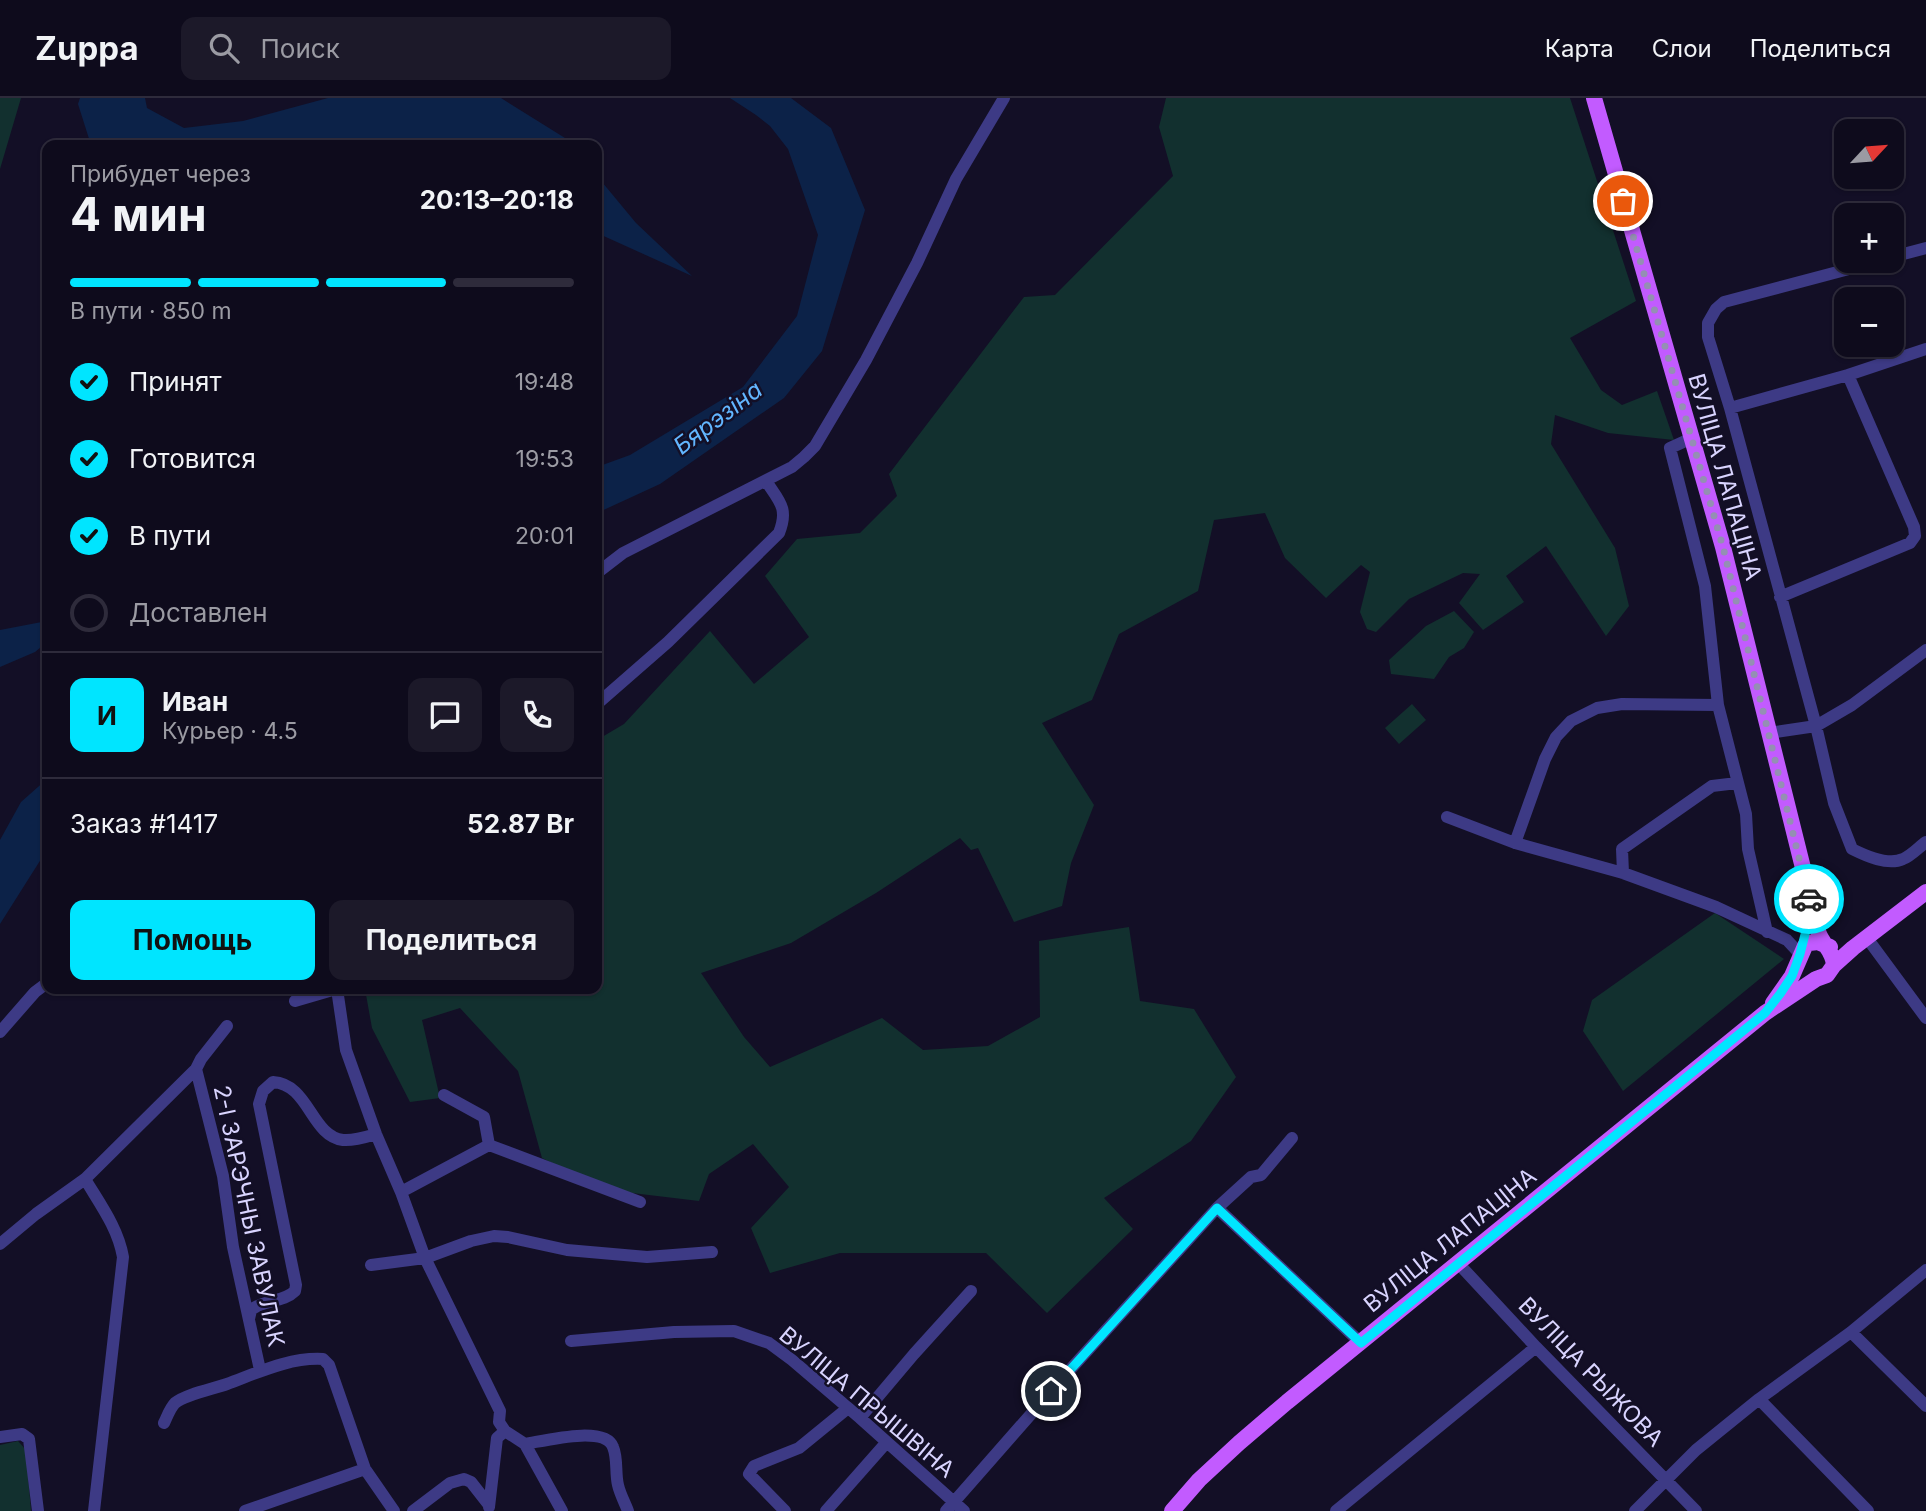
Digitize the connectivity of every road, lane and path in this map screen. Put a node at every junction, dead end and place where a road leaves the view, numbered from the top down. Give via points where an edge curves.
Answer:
1 (1004, 98) edge
2 (1594, 98) edge
3 (1926, 248) edge
4 (1904, 254) edge
5 (1834, 273) edge
6 (1926, 349) edge
7 (1847, 375) junction
8 (1730, 408) junction
9 (1692, 438) junction
10 (766, 481) junction
11 (602, 569) edge
12 (1780, 597) junction
13 (1926, 650) edge
14 (602, 700) edge
15 (1718, 705) junction
16 (1816, 726) junction
17 (1769, 733) junction
18 (1737, 783) junction
19 (1447, 817) dead end
20 (1926, 842) edge
21 (1515, 843) junction
22 (1623, 873) junction
23 (1926, 892) edge
24 (1811, 911) junction
25 (1767, 932) junction
26 (1867, 938) junction
27 (1826, 946) junction
28 (1853, 948) junction
29 (1800, 954) junction
30 (1834, 965) junction
31 (1816, 979) junction
32 (42, 987) edge
33 (319, 994) edge
34 (337, 994) edge
35 (295, 1001) dead end
36 (1765, 1013) junction
37 (1926, 1018) edge
38 (227, 1026) dead end
39 (0, 1032) edge
40 (196, 1069) junction
41 (444, 1095) dead end
42 (376, 1134) junction
43 (1292, 1138) dead end
44 (489, 1145) junction
45 (85, 1179) junction
46 (401, 1192) junction
47 (640, 1202) dead end
48 (1217, 1208) junction
49 (0, 1244) edge
50 (712, 1252) dead end
51 (425, 1258) junction
52 (1457, 1262) junction
53 (371, 1265) dead end
54 (1926, 1269) edge
55 (971, 1291) dead end
56 (249, 1319) junction
57 (1851, 1332) junction
58 (571, 1341) dead end
59 (1361, 1343) junction
60 (1536, 1347) junction
61 (260, 1370) junction
62 (1759, 1399) junction
63 (1926, 1406) edge
64 (848, 1408) junction
65 (860, 1418) junction
66 (164, 1423) dead end
67 (505, 1431) junction
68 (0, 1437) edge
69 (886, 1443) junction
70 (525, 1444) junction
71 (365, 1469) junction
72 (1666, 1481) junction
73 (1188, 1492) junction
74 (489, 1508) edge
75 (955, 1508) edge
76 (38, 1511) edge
77 (94, 1511) edge
78 (245, 1511) edge
79 (394, 1511) edge
80 (413, 1511) edge
81 (562, 1511) edge
82 (628, 1511) edge
83 (785, 1511) edge
84 (826, 1511) edge
85 (1163, 1511) edge
86 (1172, 1511) edge
87 (1336, 1511) edge
88 (1635, 1511) edge
89 (1696, 1511) edge
90 (1868, 1511) edge

1 - 10 street via 956,179 866,360 815,446 792,467
2 - 9 main road, ВУЛІЦА ЛАПАЦІНА
3 - 4 street
5 - 8 street via 1724,302 1716,309 1708,337
6 - 7 street
7 - 8 street
7 - 12 street via 1915,537
8 - 12 street
9 - 15 street via 1670,448 1705,586
9 - 17 main road, ВУЛІЦА ЛАПАЦІНА
10 - 11 street via 623,553
10 - 14 street via 783,508 785,519 779,533
12 - 16 street
13 - 16 street
15 - 18 street
15 - 21 street via 1622,704 1597,708 1571,721 1545,759
16 - 17 street
16 - 20 street via 1834,803 1852,849 1892,861 1902,860
17 - 24 main road, ВУЛІЦА ЛАПАЦІНА
18 - 22 street via 1712,786 1622,849
18 - 25 street
19 - 21 street
21 - 22 street
22 - 25 street via 1716,907
23 - 26 main road
24 - 27 main road, ВУЛІЦА ЛАПАЦІНА
24 - 29 main road, ВУЛІЦА ЛАПАЦІНА
25 - 29 street via 1787,940
26 - 28 main road
26 - 37 street
27 - 28 main road
27 - 29 main road via 1809,943
27 - 30 main road, ВУЛІЦА ЛАПАЦІНА
28 - 30 main road
29 - 31 main road via 1799,971
29 - 36 main road, ВУЛІЦА ЛАПАЦІНА via 1792,976
30 - 31 main road, ВУЛІЦА ЛАПАЦІНА
31 - 36 main road, ВУЛІЦА ЛАПАЦІНА
32 - 39 street
33 - 35 street
34 - 42 street via 346,1050
36 - 52 main road, ВУЛІЦА ЛАПАЦІНА
38 - 40 street
40 - 45 street
40 - 56 street, 2-І ЗАРЭЧНЫ ЗАВУЛАК via 223,1176
41 - 44 street via 484,1117
42 - 46 street
42 - 56 street via 353,1140 333,1137 297,1092 283,1082 273,1082 263,1091 259,1104 296,1285 286,1298 258,1304
43 - 48 street via 1261,1175 1251,1177
44 - 46 street
44 - 47 street
45 - 49 street
45 - 77 street via 109,1218 123,1257
46 - 51 street
48 - 59 street
48 - 75 street via 1068,1372
50 - 51 street via 647,1256 567,1250 494,1236
51 - 53 street
51 - 67 street via 500,1411 499,1422
52 - 59 main road, ВУЛІЦА ЛАПАЦІНА
52 - 60 street, ВУЛІЦА РЫЖОВА
54 - 57 street
55 - 65 street
56 - 61 street, 2-І ЗАРЭЧНЫ ЗАВУЛАК
57 - 62 street
57 - 63 street
58 - 64 street, ВУЛІЦА ПРЫШВІНА via 734,1331 769,1343
59 - 73 main road, ВУЛІЦА ЛАПАЦІНА via 1239,1443
60 - 72 street, ВУЛІЦА РЫЖОВА
60 - 87 street
61 - 66 street via 185,1398 176,1403
61 - 71 street via 323,1359
62 - 72 street
62 - 90 street
64 - 65 street, ВУЛІЦА ПРЫШВІНА
64 - 83 street via 799,1448 754,1466 749,1474
65 - 69 street, ВУЛІЦА ПРЫШВІНА
67 - 70 street
67 - 74 street via 497,1438
68 - 76 street via 22,1434 29,1440
69 - 75 street, ВУЛІЦА ПРЫШВІНА
69 - 84 street
70 - 81 street
70 - 82 street via 595,1435 609,1440
71 - 78 street
71 - 79 street
72 - 88 street
72 - 89 street, ВУЛІЦА РЫЖОВА
73 - 85 street
73 - 86 main road, ВУЛІЦА ЛАПАЦІНА
74 - 80 street via 464,1479 450,1483

